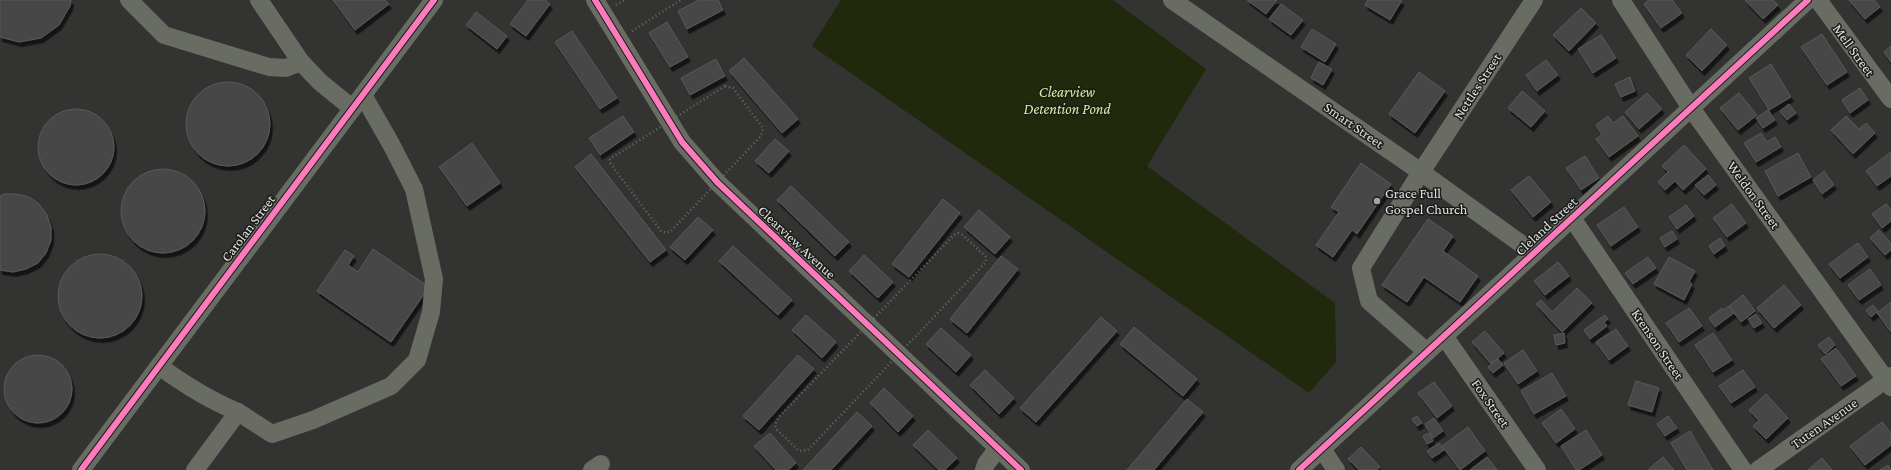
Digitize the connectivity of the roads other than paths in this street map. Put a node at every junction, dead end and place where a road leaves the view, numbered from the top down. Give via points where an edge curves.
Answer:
1 (129, 0) edge
2 (259, 0) edge
3 (434, 0) edge
4 (595, 0) edge
5 (1172, 0) edge
6 (1621, 0) edge
7 (1808, 0) edge
8 (1818, 0) edge
9 (1527, 2) edge
10 (301, 62) junction
11 (1891, 99) edge
12 (358, 102) junction
13 (1692, 108) junction
14 (1421, 172) junction
15 (1572, 218) junction
16 (1534, 253) junction
17 (1444, 336) junction
18 (1427, 352) junction
19 (160, 366) junction
20 (1889, 381) edge
21 (238, 412) junction
22 (998, 448) junction
23 (1322, 449) junction
24 (82, 470) edge
25 (196, 470) edge
26 (984, 470) edge
27 (1022, 470) edge
28 (1299, 470) edge
29 (1336, 470) edge
30 (1537, 470) edge
31 (1743, 470) edge
32 (1758, 470) edge

1 - 10 street via 164,35 269,67 286,68
2 - 10 street
3 - 12 street, Carolan Street
4 - 22 street, Clearview Avenue via 682,142 717,182
5 - 14 street, Smart Street
6 - 13 street, Weldon Street
7 - 13 street, Cleland Street
8 - 11 street, Mell Street
9 - 14 street, Nettles Street
10 - 12 street via 320,82
12 - 19 street, Carolan Street
12 - 21 street via 391,144 414,189 434,279 431,312 417,360 391,386 313,420 272,434
13 - 15 street, Cleland Street
13 - 20 street, Weldon Street
14 - 16 street, Smart Street
14 - 18 street, Nettles Street via 1361,268 1369,301
15 - 16 street, Cleland Street
15 - 31 street, Krenson Street
16 - 17 street, Cleland Street
17 - 18 street, Cleland Street
17 - 30 street, Fox Street
18 - 23 street, Cleland Street
19 - 21 street via 189,388
19 - 24 street, Carolan Street
20 - 32 street, Tuten Avenue
21 - 25 street
22 - 26 street
22 - 27 street, Clearview Avenue
23 - 28 street, Cleland Street
23 - 29 street

